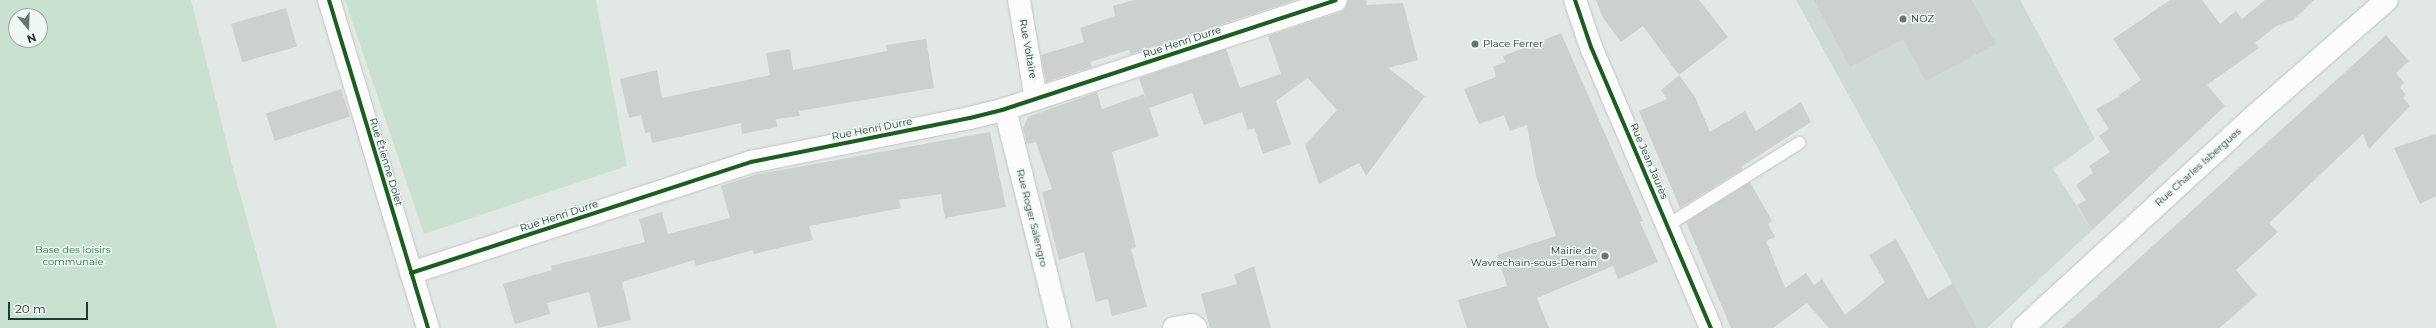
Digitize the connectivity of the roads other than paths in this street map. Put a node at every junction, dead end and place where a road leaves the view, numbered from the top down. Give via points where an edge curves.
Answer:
1 (329, 0) edge
2 (1019, 0) edge
3 (1336, 0) edge
4 (1575, 0) edge
5 (2382, 4) edge
6 (1036, 99) junction
7 (1005, 109) junction
8 (1799, 143) dead end
9 (1668, 224) junction
10 (411, 273) junction
11 (428, 328) edge
12 (1060, 328) edge
13 (1174, 328) edge
14 (1196, 328) edge
15 (1711, 328) edge
16 (2022, 328) edge

1 - 10 street, Rue Étienne Dolet
2 - 6 street, Rue Voltaire
3 - 6 street, Rue Henri Durre
4 - 9 street, Rue Jean Jaurès via 1589,41
5 - 16 street, Rue Charles Isbergues via 2252,118
6 - 7 street, Rue Henri Durre
7 - 10 street, Rue Henri Durre via 751,162
7 - 12 street, Rue Roger Salengro
8 - 9 lane
9 - 15 street, Rue Jean Jaurès
10 - 11 street, Rue Étienne Dolet
13 - 14 street

